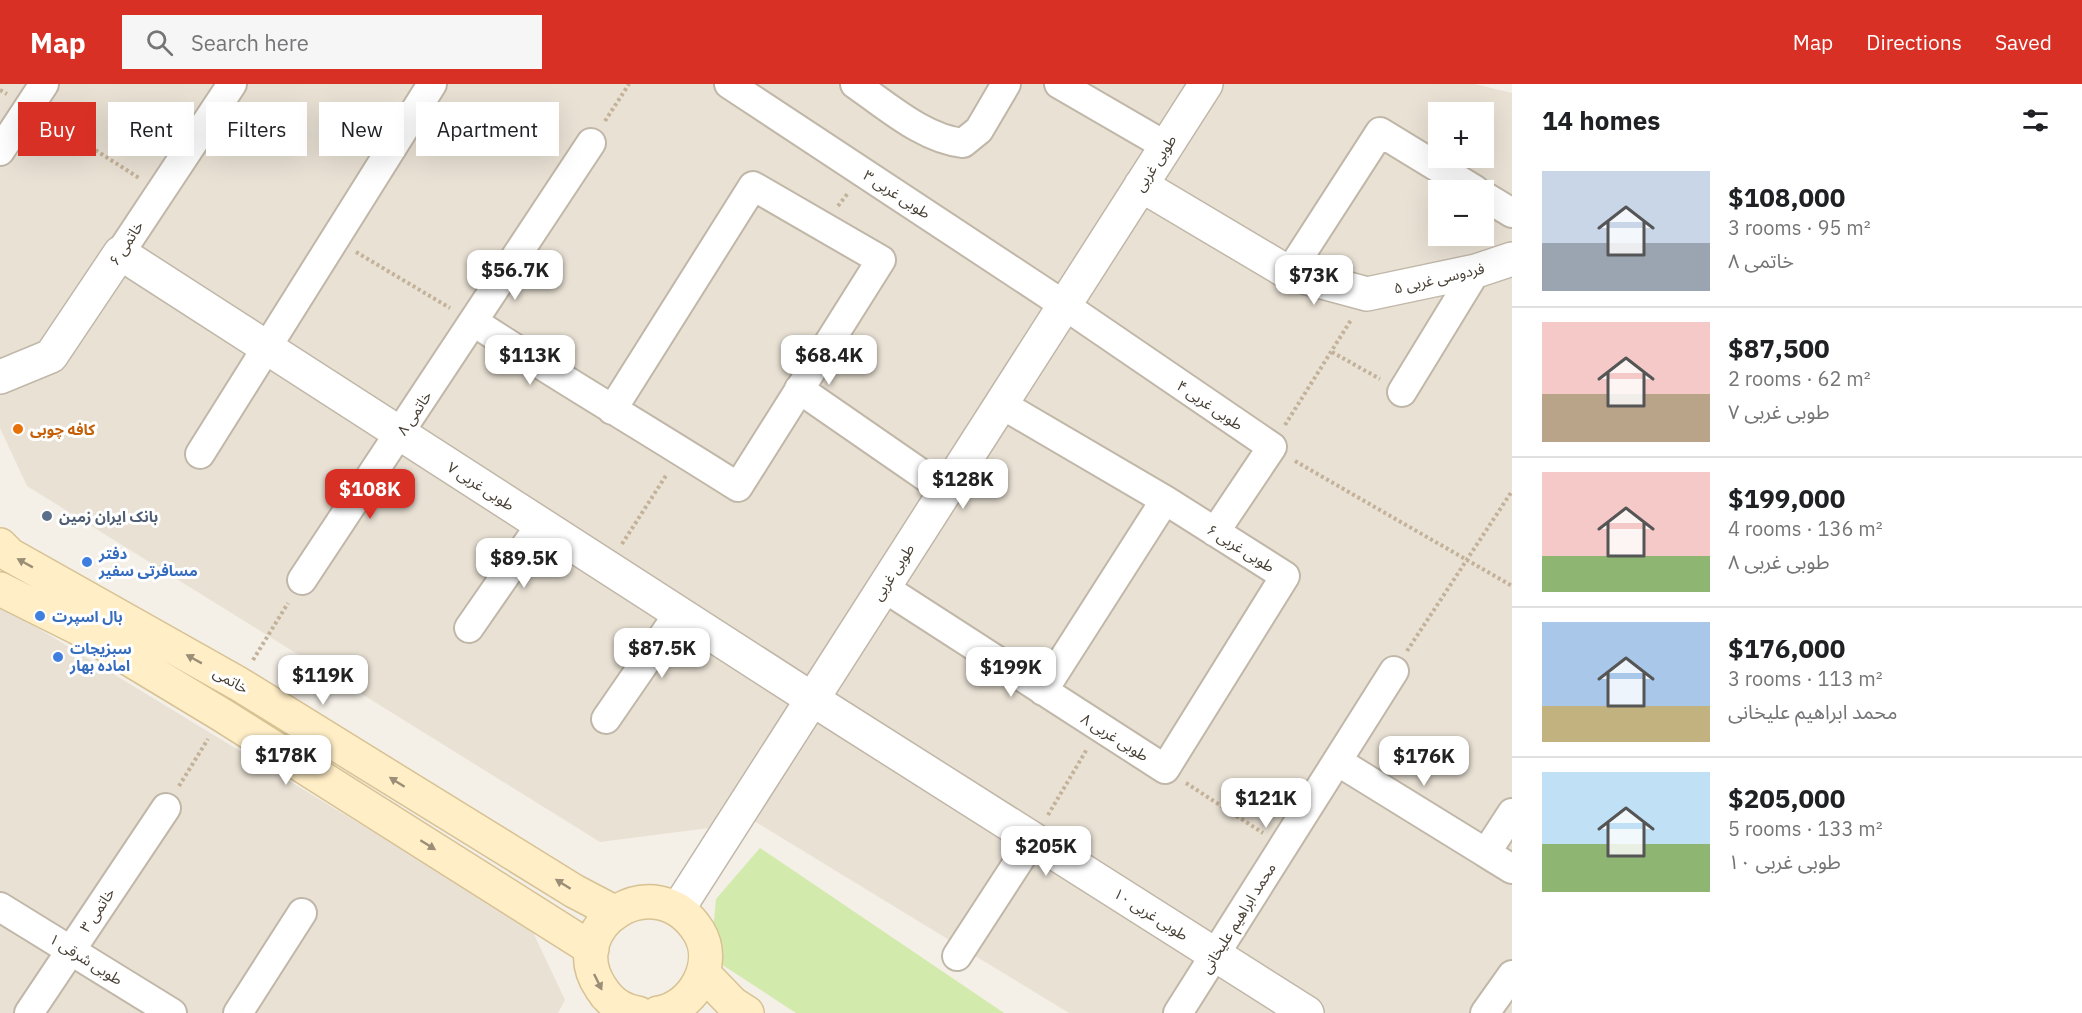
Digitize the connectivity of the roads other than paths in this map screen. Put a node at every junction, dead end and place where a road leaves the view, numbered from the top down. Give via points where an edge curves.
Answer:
1 (44, 84) edge
2 (232, 84) edge
3 (432, 84) edge
4 (729, 84) edge
5 (855, 84) edge
6 (1006, 84) edge
7 (1059, 84) edge
8 (1206, 84) edge
9 (591, 143) road end
10 (1166, 146) junction
11 (0, 151) edge
12 (1459, 180) edge
13 (1141, 185) junction
14 (1494, 202) edge
15 (1512, 213) edge
16 (120, 253) junction
17 (1512, 259) edge
18 (1476, 271) junction
19 (1289, 273) junction
20 (1064, 305) junction
21 (474, 322) junction
22 (266, 347) junction
23 (0, 377) edge
24 (799, 389) junction
25 (1402, 392) road end
26 (1001, 404) junction
27 (612, 410) junction
28 (400, 434) junction
29 (200, 454) dead end
30 (945, 490) junction
31 (1165, 500) junction
32 (541, 524) junction
33 (1215, 532) junction
34 (0, 545) edge
35 (302, 580) road end
36 (883, 587) junction
37 (0, 589) edge
38 (679, 613) junction
39 (469, 628) dead end
40 (1394, 671) road end
41 (1042, 691) junction
42 (812, 699) junction
43 (606, 719) dead end
44 (1337, 760) junction
45 (1165, 769) joint
46 (166, 808) road end
47 (1512, 813) edge
48 (1033, 839) junction
49 (1486, 853) junction
50 (1512, 869) edge
51 (0, 907) edge
52 (678, 909) junction
53 (614, 912) junction
54 (302, 913) dead end
55 (70, 949) junction
56 (592, 950) junction
57 (1214, 954) junction
58 (957, 956) dead end
59 (703, 973) junction
60 (1512, 975) edge
61 (624, 1011) edge
62 (676, 1011) edge
63 (29, 1013) edge
64 (172, 1013) edge
65 (237, 1013) edge
66 (747, 1013) edge
67 (1178, 1013) edge
68 (1307, 1013) edge
69 (1485, 1013) edge

1 - 11 street
2 - 16 street, خاتمی ۶
3 - 22 street
4 - 20 street, طوبی غربی ۳
5 - 6 street via 947,142 963,143 979,130
7 - 10 street
8 - 10 street, طوبی غربی
9 - 21 street, خاتمی ۸
10 - 13 street, طوبی غربی
12 - 19 street via 1380,132
13 - 19 street, فردوسی غربی ۵
13 - 20 street, طوبی غربی
14 - 15 street
16 - 22 street, طوبی غربی ۷
16 - 23 street, خاتمی ۶ via 51,356
17 - 18 street, فردوسی غربی ۵
18 - 19 street, فردوسی غربی ۵ via 1367,294
18 - 25 street
20 - 26 street, طوبی غربی
20 - 33 street, طوبی غربی ۴ via 1272,447
21 - 27 street
21 - 28 street, خاتمی ۸
22 - 28 street, طوبی غربی ۷
22 - 29 street
24 - 27 street via 738,487
24 - 27 street via 881,260 753,186
24 - 30 street
26 - 30 street, طوبی غربی
26 - 31 street, طوبی غربی ۶
28 - 32 street, طوبی غربی ۷
28 - 35 street, خاتمی ۸
30 - 36 street, طوبی غربی
31 - 33 street, طوبی غربی ۶
31 - 41 street
32 - 38 street, طوبی غربی ۷
32 - 39 street
33 - 45 street, طوبی غربی ۶ via 1285,576
53 -> 34 main road, خاتمی via 238,684 10,555
36 - 41 street, طوبی غربی ۸
36 - 42 street, طوبی غربی
37 -> 56 main road via 78,628 222,715
38 - 42 street, طوبی غربی ۷
38 - 43 street
40 - 44 street, محمد ابراهیم علیخانی
41 - 45 street, طوبی غربی ۸
42 - 48 street, طوبی غربی ۱۰
42 - 52 street, طوبی غربی
44 - 49 street
44 - 57 street, محمد ابراهیم علیخانی
46 - 55 street, خاتمی ۳
47 - 49 street
48 - 57 street, طوبی غربی ۱۰
48 - 58 street
49 - 50 street
51 - 55 street, طوبی شرقی ۱
52 - 53 main road via 645,901
52 - 59 main road via 701,936
53 - 56 main road via 600,929
54 - 65 street
55 - 63 street, خاتمی ۳
55 - 64 street, طوبی شرقی ۱
56 -> 61 main road via 597,982
57 - 67 street, محمد ابراهیم علیخانی
57 - 68 street, طوبی غربی ۱۰
59 - 62 main road
59 - 66 main road
60 - 69 street

